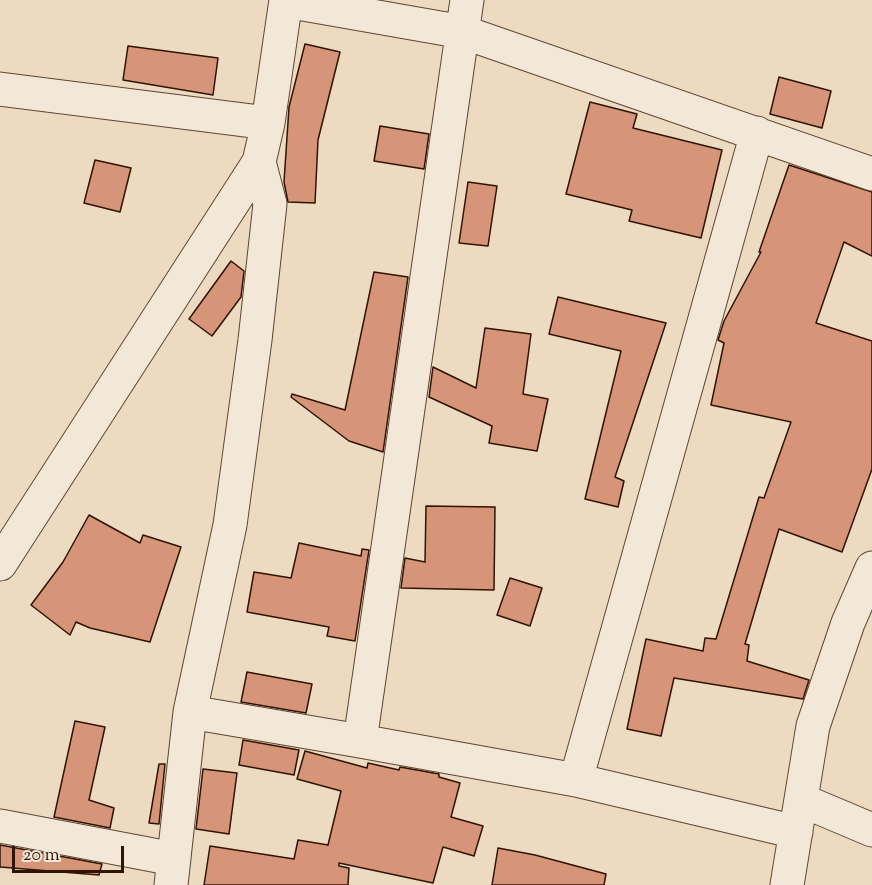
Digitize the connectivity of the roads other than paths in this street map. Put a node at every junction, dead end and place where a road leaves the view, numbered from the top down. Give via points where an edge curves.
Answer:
1 (286, 0) edge
2 (466, 0) edge
3 (463, 32) junction
4 (0, 89) edge
5 (268, 123) junction
6 (757, 133) junction
7 (259, 162) junction
8 (872, 174) edge
9 (0, 564) edge
10 (872, 568) edge
11 (190, 712) junction
12 (360, 741) junction
13 (576, 780) junction
14 (801, 800) junction
15 (0, 826) edge
16 (872, 831) edge
17 (796, 832) junction
18 (173, 872) edge
19 (787, 885) edge

1 - 3 street
1 - 5 street
2 - 3 street
3 - 6 street
3 - 12 street
4 - 5 street
5 - 7 street
6 - 8 street
6 - 13 street
7 - 9 street
7 - 11 street via 270,204 255,339 230,525
10 - 14 street via 848,623 813,726
11 - 12 street
11 - 18 street
12 - 13 street
13 - 17 street
14 - 16 street
14 - 17 street
15 - 18 street
17 - 19 street

